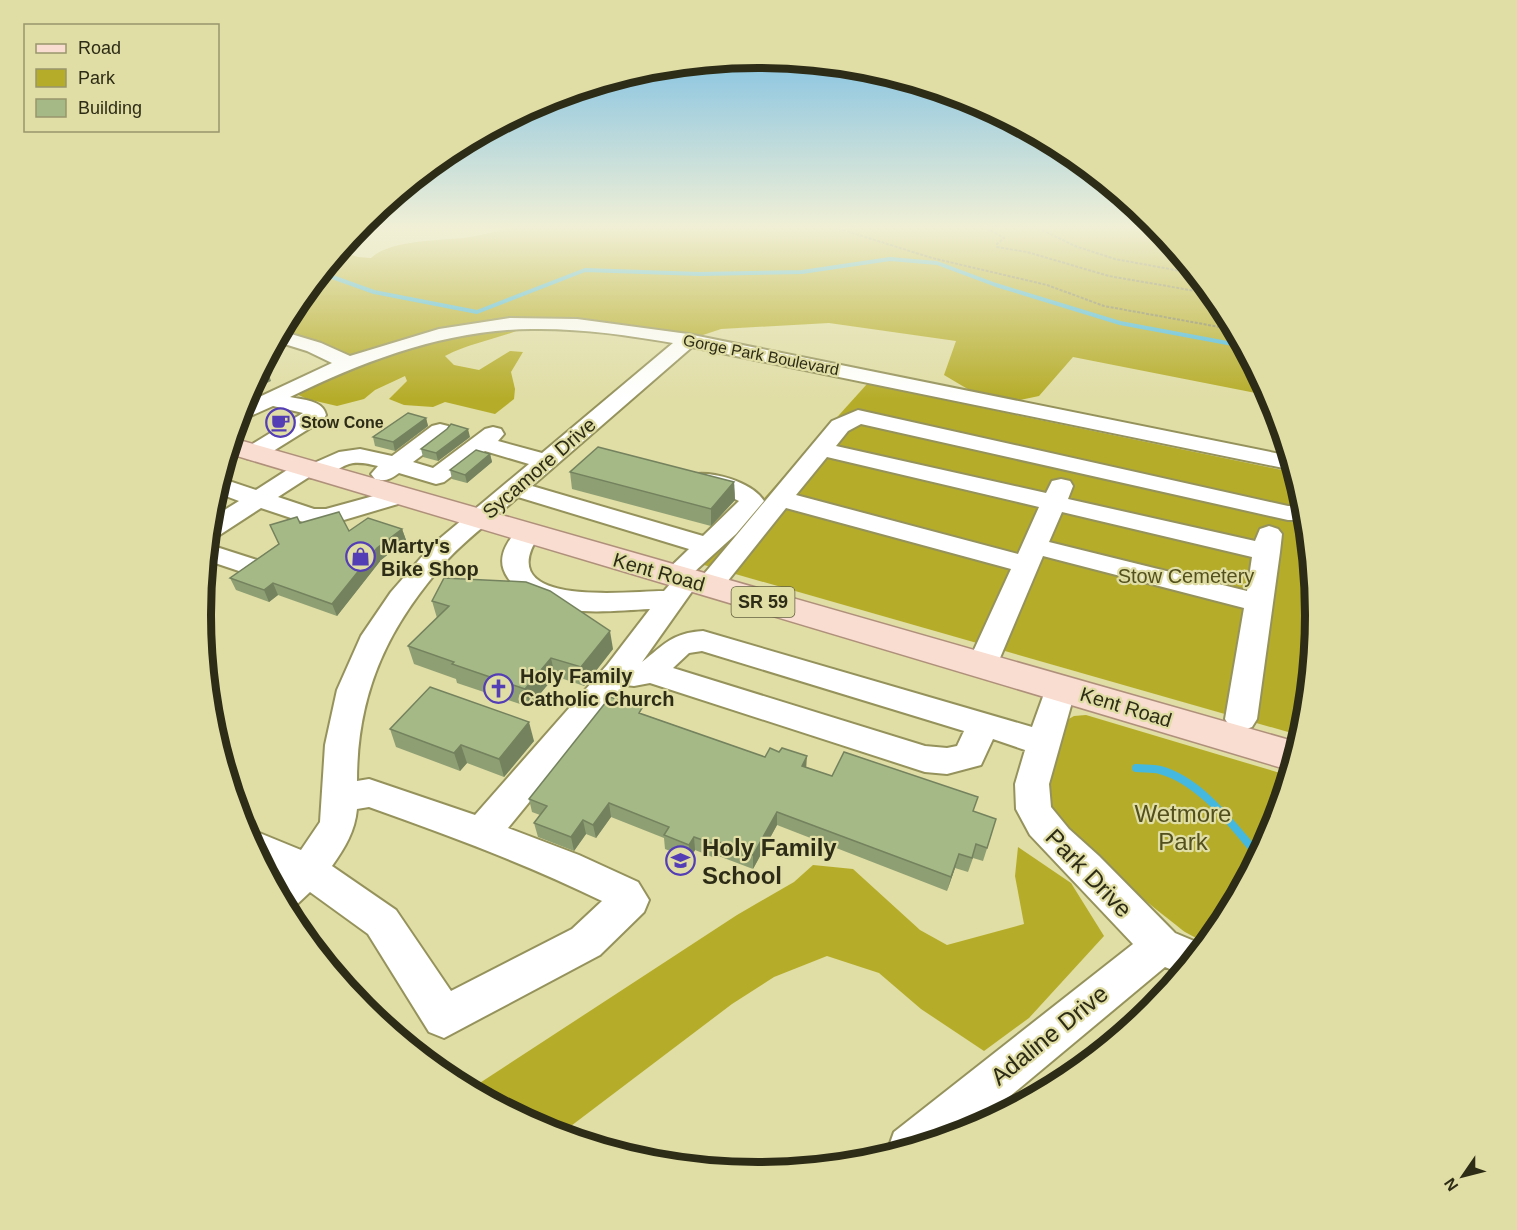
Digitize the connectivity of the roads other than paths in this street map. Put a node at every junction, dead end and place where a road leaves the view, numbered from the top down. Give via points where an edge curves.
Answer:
1 (286, 339) edge
2 (688, 340) junction
3 (348, 363) junction
4 (272, 399) junction
5 (251, 410) edge
6 (440, 431) edge
7 (821, 449) junction
8 (242, 450) edge
9 (555, 453) junction
10 (593, 453) edge
11 (1283, 461) edge
12 (1071, 464) junction
13 (311, 470) junction
14 (673, 473) edge
15 (436, 477) junction
16 (401, 486) junction
17 (227, 488) edge
18 (513, 488) junction
19 (779, 498) junction
20 (258, 500) junction
21 (1054, 502) junction
22 (1273, 510) junction
23 (1296, 513) edge
24 (479, 520) junction
25 (219, 525) edge
26 (527, 534) junction
27 (708, 546) junction
28 (1267, 552) junction
29 (215, 555) edge
30 (1031, 555) junction
31 (248, 566) edge
32 (685, 586) junction
33 (1259, 603) junction
34 (982, 665) junction
35 (650, 672) junction
36 (618, 673) junction
37 (1060, 688) junction
38 (1241, 719) dead end
39 (982, 726) junction
40 (1045, 743) junction
41 (1288, 755) edge
42 (340, 797) junction
43 (482, 833) junction
44 (264, 850) edge
45 (308, 870) junction
46 (285, 891) edge
47 (1177, 953) edge
48 (928, 1135) edge

1 - 3 street
2 - 3 street, Gorge Park Boulevard via 558,324 509,324 436,336
2 - 9 street, Sycamore Drive
2 - 11 street, Gorge Park Boulevard
3 - 4 street, Gorge Park Boulevard
4 - 5 street, Gorge Park Boulevard
4 - 8 street via 310,408 315,415
6 - 16 street
7 - 12 street via 840,426 858,417
7 - 19 street
7 - 21 street
8 - 13 main road, Kent Road / SR 59
9 - 10 street
9 - 15 street via 487,439
9 - 18 street, Sycamore Drive
12 - 21 street
12 - 22 street
13 - 16 main road, Kent Road / SR 59 via 368,486
13 - 16 street via 350,456 364,457
13 - 20 street
14 - 27 street via 742,491 752,498
15 - 16 street
15 - 16 street
16 - 20 street via 320,517
16 - 24 main road, Kent Road / SR 59
17 - 20 street
18 - 24 street, Sycamore Drive
18 - 27 street
19 - 30 street
19 - 32 street
20 - 25 street
21 - 28 street
21 - 30 street
22 - 23 street
22 - 28 street
24 - 26 main road, Kent Road / SR 59
24 - 42 street, Sycamore Drive via 430,562 400,598 376,636 345,717
26 - 32 main road, Kent Road / SR 59
26 - 32 street via 515,552 515,569 532,589 549,596 585,602 645,599
27 - 32 street
28 - 33 street
29 - 31 street
30 - 33 street
30 - 34 street
32 - 34 main road, Kent Road / SR 59
32 - 36 street
33 - 38 street
34 - 37 main road, Kent Road / SR 59
35 - 36 street via 634,676
35 - 39 street via 678,645 703,640
35 - 39 street via 925,759 947,761 969,756
36 - 43 street
37 - 40 street, Park Drive
37 - 41 main road, Kent Road / SR 59
39 - 40 street
40 - 47 street, Park Drive via 1032,784 1034,809 1042,825
42 - 43 street via 369,793
42 - 45 street, Sycamore Drive via 332,837
43 - 45 street via 566,866 630,900 586,942 444,1017 382,922
44 - 45 street
45 - 46 street, Sycamore Drive
47 - 48 street, Adaline Drive via 1089,1002

